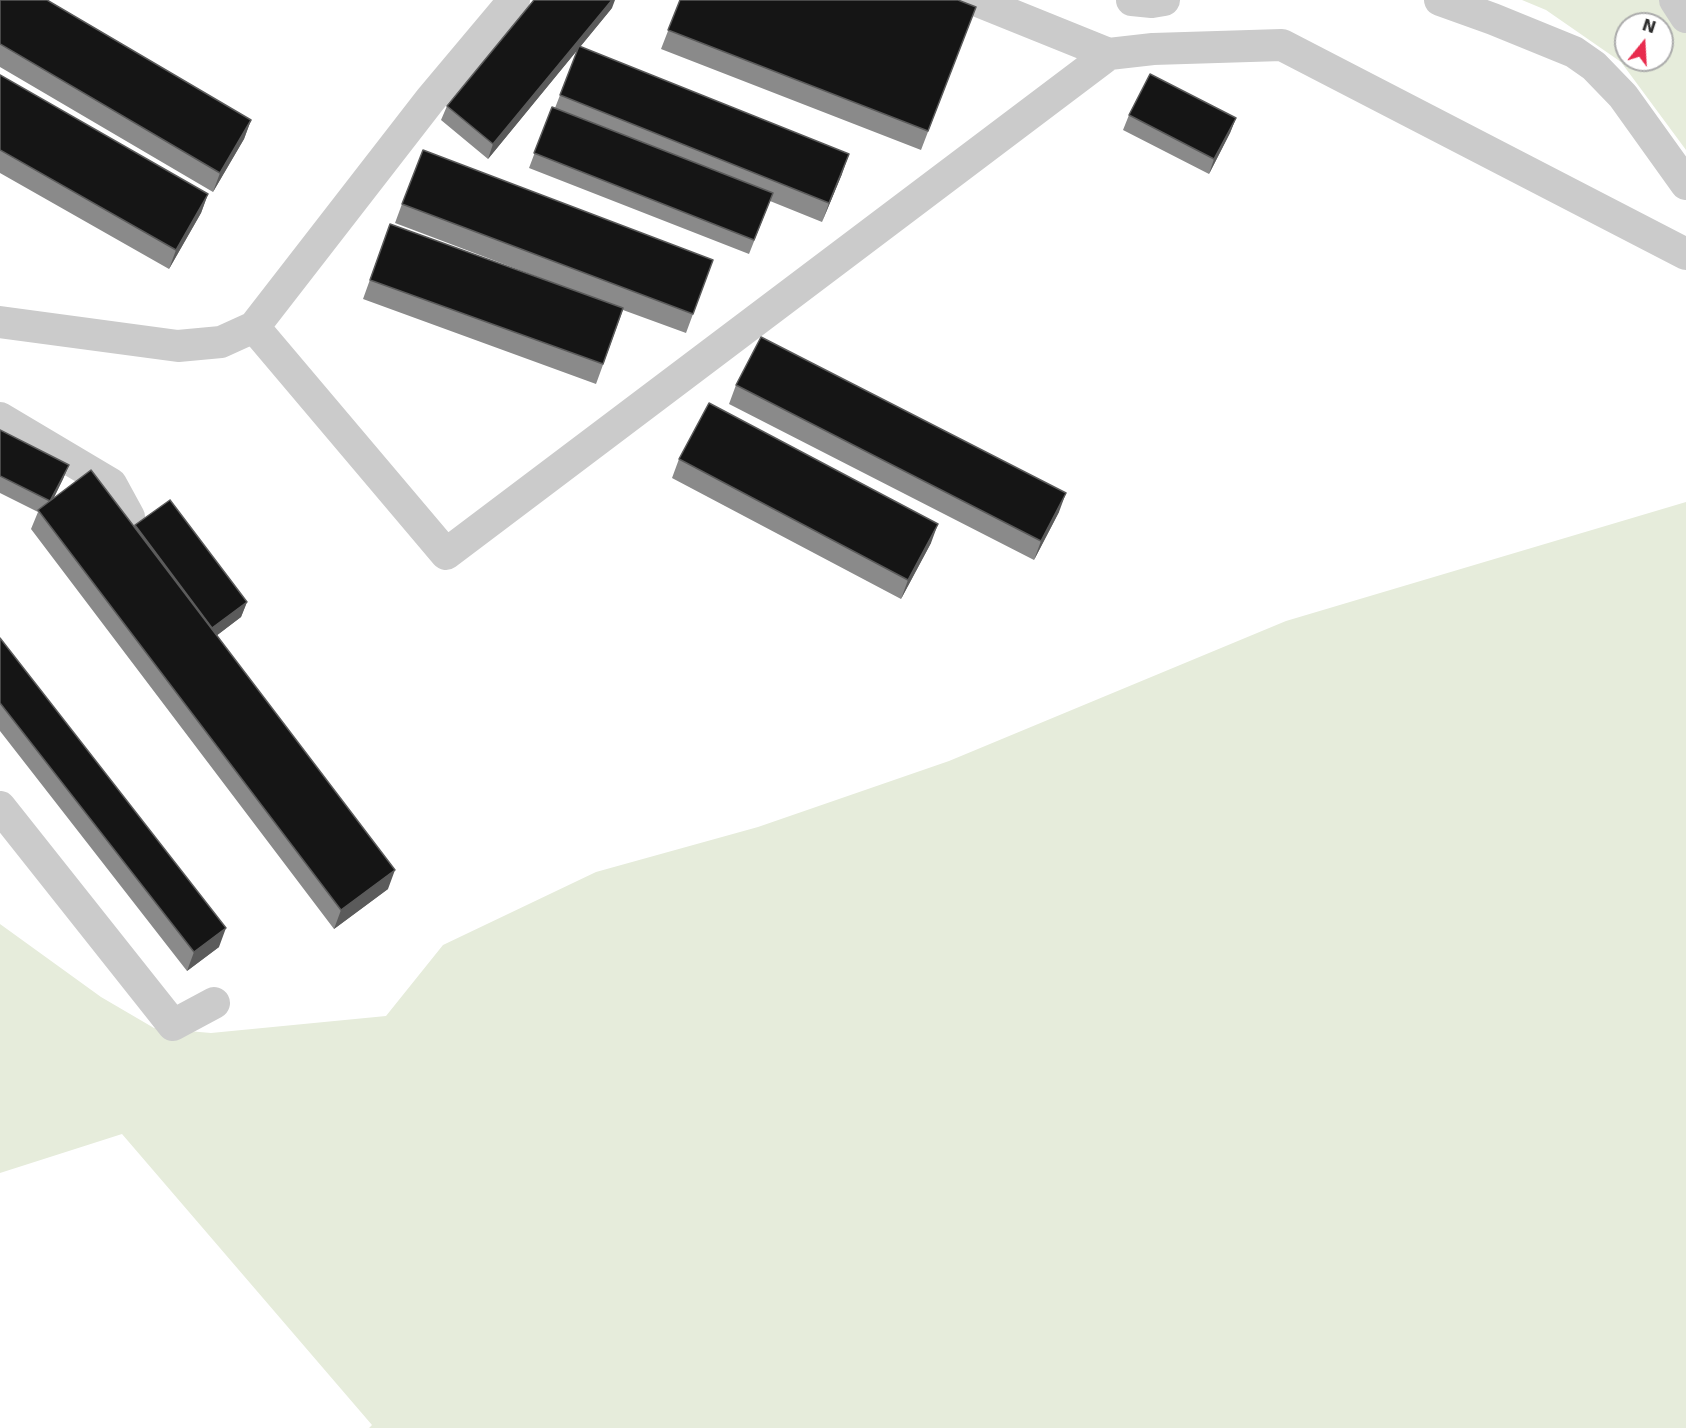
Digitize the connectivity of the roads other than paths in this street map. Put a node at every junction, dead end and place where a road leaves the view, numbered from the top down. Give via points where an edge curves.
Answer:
1 (514, 0) edge
2 (975, 0) edge
3 (1132, 0) edge
4 (1164, 0) edge
5 (1440, 0) edge
6 (1675, 0) edge
7 (1686, 17) edge
8 (1109, 54) junction
9 (1686, 184) edge
10 (1686, 254) edge
11 (0, 322) edge
12 (254, 327) junction
13 (0, 418) edge
14 (129, 517) edge
15 (0, 807) edge
16 (213, 1003) dead end

1 - 12 street via 430,100
2 - 8 street
3 - 4 street
5 - 9 street via 1574,52 1594,66 1623,96
6 - 7 street
8 - 10 street via 1281,45
8 - 12 street via 446,554
11 - 12 street via 178,346 221,342
13 - 14 street via 111,484
15 - 16 street via 173,1025

